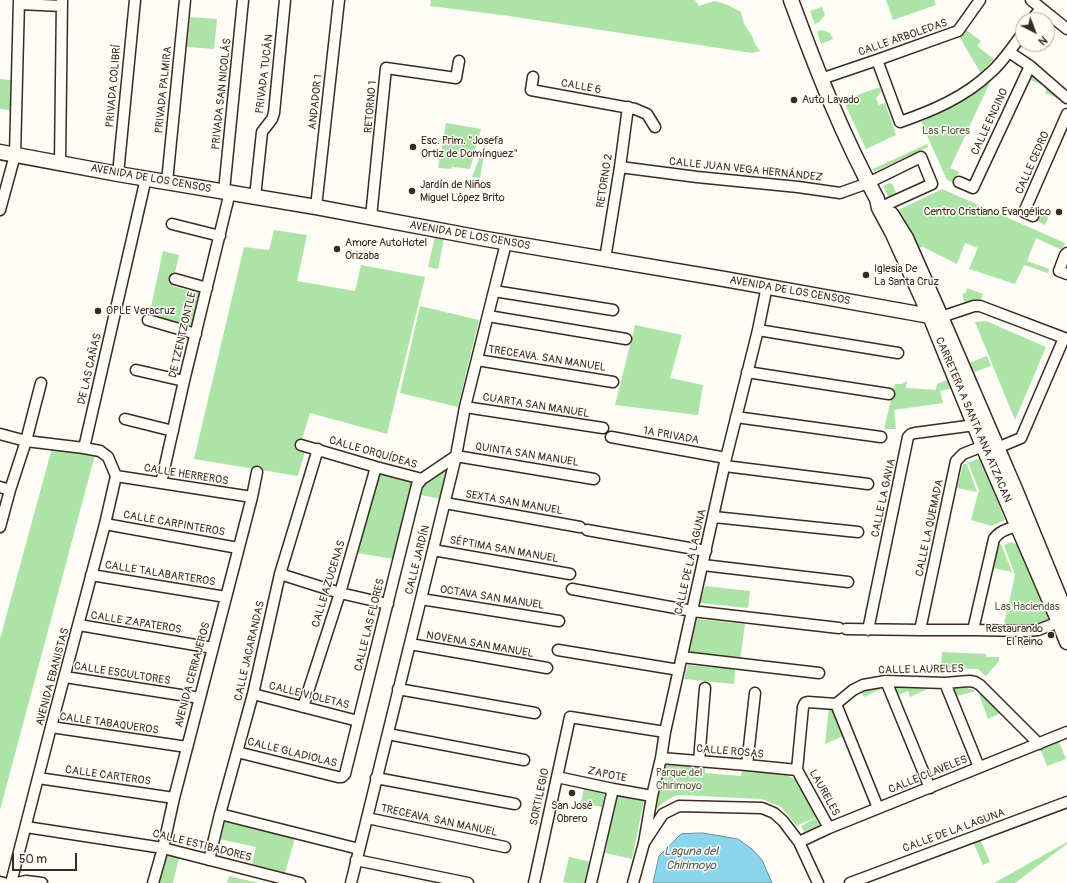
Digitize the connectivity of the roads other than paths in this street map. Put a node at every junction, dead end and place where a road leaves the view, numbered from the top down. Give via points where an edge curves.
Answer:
1 (135, 0) edge
2 (185, 0) edge
3 (243, 0) edge
4 (285, 0) edge
5 (339, 0) edge
6 (791, 0) edge
7 (980, 0) edge
8 (1031, 0) edge
9 (19, 2) edge
10 (62, 3) edge
11 (1041, 8) junction
12 (1038, 12) edge
13 (1067, 29) edge
14 (1015, 44) edge
15 (1009, 52) junction
16 (458, 60) dead end
17 (877, 60) junction
18 (1030, 66) junction
19 (533, 77) dead end
20 (821, 79) junction
21 (1067, 98) edge
22 (628, 107) junction
23 (1067, 114) edge
24 (655, 127) dead end
25 (0, 152) edge
26 (15, 155) junction
27 (60, 163) junction
28 (620, 167) junction
29 (118, 174) junction
30 (146, 178) junction
31 (167, 182) junction
32 (959, 182) dead end
33 (868, 183) junction
34 (227, 192) junction
35 (255, 197) junction
36 (880, 204) junction
37 (316, 207) junction
38 (0, 210) edge
39 (1033, 216) dead end
40 (371, 217) junction
41 (172, 224) dead end
42 (220, 236) junction
43 (506, 242) junction
44 (1067, 253) edge
45 (605, 259) junction
46 (1063, 272) edge
47 (175, 279) dead end
48 (767, 286) junction
49 (207, 288) junction
50 (494, 291) junction
51 (919, 293) junction
52 (613, 310) dead end
53 (903, 311) junction
54 (488, 316) junction
55 (935, 317) junction
56 (148, 320) dead end
57 (758, 330) junction
58 (196, 334) junction
59 (1065, 338) edge
60 (626, 339) dead end
61 (898, 353) dead end
62 (477, 360) junction
63 (136, 370) dead end
64 (747, 372) junction
65 (184, 382) junction
66 (613, 382) dead end
67 (41, 383) dead end
68 (889, 394) dead end
69 (466, 407) junction
70 (736, 417) junction
71 (125, 419) dead end
72 (975, 425) junction
73 (603, 428) dead end
74 (173, 431) junction
75 (0, 434) edge
76 (611, 437) dead end
77 (881, 437) dead end
78 (26, 441) junction
79 (301, 444) dead end
80 (983, 446) junction
81 (84, 448) junction
82 (997, 448) junction
83 (318, 450) junction
84 (456, 456) junction
85 (726, 462) junction
86 (376, 467) junction
87 (257, 472) dead end
88 (116, 476) junction
89 (422, 479) junction
90 (594, 479) dead end
91 (161, 483) junction
92 (868, 484) dead end
93 (5, 489) edge
94 (252, 497) junction
95 (445, 503) junction
96 (714, 517) junction
97 (105, 524) junction
98 (1017, 526) junction
99 (0, 527) edge
100 (858, 532) dead end
101 (238, 548) junction
102 (433, 550) junction
103 (706, 551) junction
104 (703, 565) junction
105 (280, 574) junction
106 (570, 574) dead end
107 (91, 575) junction
108 (848, 582) dead end
109 (572, 589) dead end
110 (340, 593) junction
111 (226, 597) junction
112 (421, 599) junction
113 (388, 604) junction
114 (692, 611) junction
115 (1064, 619) edge
116 (559, 621) dead end
117 (79, 625) junction
118 (868, 630) junction
119 (920, 630) junction
120 (973, 630) junction
121 (1067, 642) edge
122 (410, 644) junction
123 (212, 648) junction
124 (558, 650) dead end
125 (682, 657) junction
126 (547, 668) dead end
127 (679, 670) junction
128 (819, 672) dead end
129 (65, 677) junction
130 (886, 681) junction
131 (945, 682) junction
132 (705, 688) dead end
133 (398, 689) junction
134 (755, 693) dead end
135 (253, 694) junction
136 (200, 698) junction
137 (836, 704) junction
138 (303, 707) junction
139 (534, 713) dead end
140 (358, 721) junction
141 (51, 727) junction
142 (665, 732) junction
143 (1067, 732) edge
144 (388, 734) junction
145 (1039, 744) junction
146 (187, 747) junction
147 (237, 752) junction
148 (661, 758) junction
149 (524, 760) dead end
150 (699, 761) junction
151 (747, 765) junction
152 (979, 767) junction
153 (797, 770) junction
154 (342, 777) joint
155 (557, 777) junction
156 (38, 778) junction
157 (376, 778) junction
158 (930, 788) junction
159 (613, 789) junction
160 (652, 796) junction
161 (174, 798) junction
162 (1067, 802) edge
163 (515, 804) dead end
164 (878, 808) junction
165 (220, 814) junction
166 (367, 818) junction
167 (26, 827) junction
168 (829, 828) junction
169 (799, 842) junction
170 (644, 843) junction
171 (505, 847) dead end
172 (163, 848) junction
173 (359, 849) junction
174 (210, 860) junction
175 (356, 860) junction
176 (0, 882) edge
177 (4, 883) edge
178 (11, 883) edge
179 (17, 883) edge
180 (42, 883) edge
181 (153, 883) edge
182 (300, 883) edge
183 (351, 883) edge
184 (468, 883) edge
185 (534, 883) edge
186 (591, 883) edge
187 (633, 883) edge
188 (818, 883) edge
189 (850, 883) edge

1 - 29 street, PRIVADA COLIBRÍ
2 - 31 street, PRIVADA PALMIRA
3 - 34 street, PRIVADA SAN NICOLÁS
4 - 35 street, PRIVADA TUCÁN via 274,114 262,132
5 - 37 street, ANDADOR 1
6 - 20 street, CARRETERA A SANTA ANA ATZACAN
7 - 17 street, CALLE ARBOLEDAS via 958,31
8 - 11 street
9 - 10 street
9 - 26 street
10 - 27 street
11 - 12 street
11 - 13 street
14 - 15 street
15 - 17 street via 991,72 960,96 900,122
15 - 18 street
16 - 40 street, RETORNO 1 via 456,78 386,68
17 - 20 street, CALLE ARBOLEDAS
18 - 21 street
18 - 32 street, CALLE ENCINO via 973,188
19 - 22 street, CALLE 6 via 531,90
20 - 33 street, CARRETERA A SANTA ANA ATZACAN
22 - 24 street, CALLE 6 via 647,114
22 - 28 street, RETORNO 2
23 - 39 street, CALLE CEDRO via 1024,212
25 - 26 street, AVENIDA DE LOS CENSOS
26 - 27 street, AVENIDA DE LOS CENSOS
26 - 38 street
27 - 29 street, AVENIDA DE LOS CENSOS
28 - 33 street, CALLE JUAN VEGA HERNÁNDEZ via 840,193
28 - 45 street, RETORNO 2
29 - 30 street, AVENIDA DE LOS CENSOS
30 - 31 street, AVENIDA DE LOS CENSOS
30 - 81 street, DE LAS CAÑAS
31 - 34 street, AVENIDA DE LOS CENSOS
33 - 36 street, CARRETERA A SANTA ANA ATZACAN
33 - 36 street, CALLE JUAN VEGA HERNÁNDEZ via 921,157 932,184
34 - 35 street, AVENIDA DE LOS CENSOS
34 - 42 street, DE TZENTZONTLE
35 - 37 street, AVENIDA DE LOS CENSOS
36 - 51 street, CARRETERA A SANTA ANA ATZACAN
36 - 55 street, CARRETERA A SANTA ANA ATZACAN via 898,224 906,238
37 - 40 street, AVENIDA DE LOS CENSOS
40 - 43 street, AVENIDA DE LOS CENSOS
41 - 42 street
42 - 49 street, DE TZENTZONTLE
43 - 45 street, AVENIDA DE LOS CENSOS
43 - 50 street, CALLE JARDÍN
44 - 46 street
45 - 48 street, AVENIDA DE LOS CENSOS
47 - 49 street
48 - 53 street, AVENIDA DE LOS CENSOS
48 - 57 street, CALLE DE LA LAGUNA
49 - 58 street, DE TZENTZONTLE
50 - 52 street
50 - 54 street, CALLE JARDÍN
51 - 53 street via 920,300 917,306
51 - 55 street, CARRETERA A SANTA ANA ATZACAN
53 - 55 street, AVENIDA DE LOS CENSOS
54 - 60 street
54 - 62 street, CALLE JARDÍN
55 - 59 street via 977,306
55 - 72 street, CARRETERA A SANTA ANA ATZACAN
55 - 82 street, CARRETERA A SANTA ANA ATZACAN
56 - 58 street
57 - 61 street
57 - 64 street, CALLE DE LA LAGUNA
58 - 65 street, DE TZENTZONTLE
59 - 82 street via 1021,438
62 - 66 street, TRECEAVA. SAN MANUEL
62 - 69 street, CALLE JARDÍN
63 - 65 street
64 - 68 street
64 - 70 street, CALLE DE LA LAGUNA
65 - 74 street, DE TZENTZONTLE
67 - 78 street
69 - 73 street, CUARTA SAN MANUEL
69 - 84 street, CALLE JARDÍN
70 - 77 street
70 - 85 street, CALLE DE LA LAGUNA
71 - 74 street
72 - 80 street, CARRETERA A SANTA ANA ATZACAN
72 - 118 street, CALLE LA GAVIA via 915,433 908,437
74 - 91 street, DE TZENTZONTLE
75 - 78 street
76 - 85 street, 1A PRIVADA
78 - 81 street
78 - 93 street
79 - 83 street, CALLE ORQUÍDEAS
80 - 98 street, CARRETERA A SANTA ANA ATZACAN
80 - 119 street, CALLE LA QUEMADA via 963,454 956,461
81 - 88 street via 100,451 108,457
82 - 115 street, CARRETERA A SANTA ANA ATZACAN
83 - 86 street, CALLE ORQUÍDEAS
83 - 105 street, CALLE JACARANDAS
84 - 89 street, CALLE ORQUÍDEAS
84 - 90 street, QUINTA SAN MANUEL
84 - 95 street, CALLE JARDÍN
85 - 92 street, 1A PRIVADA
85 - 96 street, CALLE DE LA LAGUNA
86 - 89 street, CALLE ORQUÍDEAS
86 - 110 street, CALLE AZUCENAS
87 - 94 street, AVENIDA CERRAJEROS
88 - 91 street, CALLE HERREROS
88 - 97 street, AVENIDA EBANISTAS
89 - 113 street, CALLE LAS FLORES via 417,485
91 - 94 street, CALLE HERREROS
93 - 99 street
94 - 101 street, AVENIDA CERRAJEROS
95 - 102 street, CALLE JARDÍN
95 - 103 street, SEXTA SAN MANUEL
96 - 100 street
96 - 103 street, CALLE DE LA LAGUNA
97 - 101 street, CALLE CARPINTEROS
97 - 107 street, AVENIDA EBANISTAS
98 - 115 street, CARRETERA A SANTA ANA ATZACAN
98 - 120 street via 1000,532 994,539
101 - 111 street, AVENIDA CERRAJEROS
102 - 106 street, SÉPTIMA SAN MANUEL
102 - 112 street, CALLE JARDÍN
103 - 104 street, CALLE DE LA LAGUNA
104 - 108 street
104 - 114 street, CALLE DE LA LAGUNA
105 - 110 street
105 - 135 street, CALLE JACARANDAS
107 - 111 street, CALLE TALABARTEROS
107 - 117 street, AVENIDA EBANISTAS
109 - 114 street
110 - 113 street
110 - 138 street, CALLE AZUCENAS
111 - 123 street, AVENIDA CERRAJEROS
112 - 116 street, OCTAVA SAN MANUEL
112 - 122 street, CALLE JARDÍN
113 - 140 street, CALLE LAS FLORES
114 - 118 street
114 - 125 street, CALLE DE LA LAGUNA
115 - 120 street via 1032,631
115 - 121 street, CARRETERA A SANTA ANA ATZACAN
117 - 123 street, CALLE ZAPATEROS
117 - 129 street, AVENIDA EBANISTAS
118 - 119 street
119 - 120 street
122 - 126 street, NOVENA SAN MANUEL
122 - 133 street, CALLE JARDÍN
123 - 136 street, AVENIDA CERRAJEROS
124 - 127 street
125 - 127 street, CALLE DE LA LAGUNA
125 - 128 street
127 - 142 street, CALLE DE LA LAGUNA
129 - 136 street, CALLE ESCULTORES
129 - 141 street, AVENIDA EBANISTAS
130 - 131 street, CALLE LAURELES
130 - 137 street, CALLE LAURELES via 863,685
130 - 158 street
131 - 145 street, CALLE LAURELES via 975,682 980,685
131 - 152 street
132 - 150 street
133 - 139 street
133 - 144 street, CALLE JARDÍN
134 - 151 street
135 - 138 street, CALLE VIOLETAS
135 - 147 street, CALLE JACARANDAS
136 - 146 street, AVENIDA CERRAJEROS
137 - 153 street via 808,702 803,706
137 - 164 street
138 - 140 street, CALLE VIOLETAS
140 - 154 street, CALLE LAS FLORES via 345,774
141 - 146 street, CALLE TABAQUEROS
141 - 156 street, AVENIDA EBANISTAS
142 - 148 street, CALLE DE LA LAGUNA
142 - 155 street, SORTILEGIO via 570,717
143 - 145 street, CALLE CLAVELES
144 - 149 street
144 - 157 street, CALLE JARDÍN
145 - 152 street, CALLE CLAVELES
146 - 161 street, AVENIDA CERRAJEROS
147 - 154 street, CALLE GLADIOLAS
147 - 165 street, CALLE JACARANDAS
148 - 150 street, CALLE ROSAS
148 - 160 street, CALLE DE LA LAGUNA
150 - 151 street, CALLE ROSAS
151 - 153 street, CALLE ROSAS
152 - 158 street, CALLE CLAVELES
153 - 168 street, LAURELES
155 - 159 street, ZAPOTE
155 - 185 street, SORTILEGIO
156 - 161 street, CALLE CARTEROS
156 - 167 street, AVENIDA EBANISTAS
157 - 163 street
157 - 166 street, CALLE JARDÍN
158 - 164 street, CALLE CLAVELES
159 - 160 street, ZAPOTE
159 - 186 street
160 - 170 street, CALLE DE LA LAGUNA
161 - 172 street, AVENIDA CERRAJEROS
162 - 189 street, CALLE DE LA LAGUNA
164 - 168 street, CALLE CLAVELES
165 - 173 street
165 - 174 street, CALLE JACARANDAS
166 - 171 street, TRECEAVA. SAN MANUEL
166 - 173 street, CALLE JARDÍN
167 - 172 street, CALLE ESTIBADORES
167 - 178 street, AVENIDA EBANISTAS
168 - 169 street, CALLE CLAVELES
169 - 170 street via 783,821 774,813 762,808 679,806 663,814
169 - 188 street
170 - 187 street
172 - 174 street, CALLE ESTIBADORES
172 - 181 street, AVENIDA CERRAJEROS
173 - 175 street, CALLE JARDÍN
174 - 182 street, CALLE ESTIBADORES
175 - 183 street, CALLE JARDÍN
175 - 184 street
176 - 177 street
179 - 180 street

